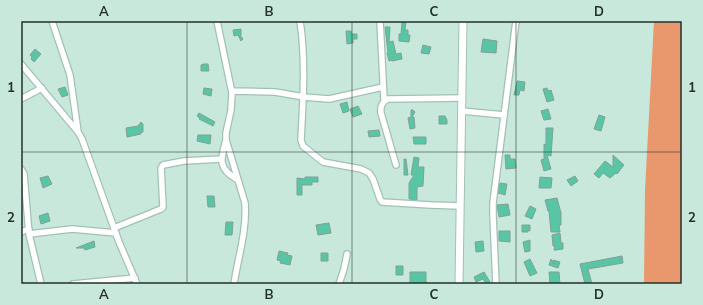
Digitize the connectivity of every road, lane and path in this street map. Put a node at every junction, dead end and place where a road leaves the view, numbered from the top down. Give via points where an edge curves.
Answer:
1 (52, 21) edge
2 (217, 21) edge
3 (300, 21) edge
4 (380, 21) edge
5 (464, 21) edge
6 (516, 21) edge
7 (21, 64) edge
8 (383, 87) junction
9 (42, 88) junction
10 (232, 91) junction
11 (304, 97) junction
12 (462, 98) junction
13 (21, 99) edge
14 (384, 100) junction
15 (462, 111) junction
16 (504, 115) junction
17 (78, 132) junction
18 (226, 140) junction
19 (221, 159) junction
20 (396, 165) dead end
21 (21, 169) edge
22 (238, 180) junction
23 (460, 206) junction
24 (115, 230) junction
25 (29, 231) junction
26 (21, 232) edge
27 (347, 254) dead end
28 (135, 278) junction
29 (41, 284) edge
30 (73, 284) edge
31 (137, 284) edge
32 (234, 284) edge
33 (339, 284) edge
34 (459, 284) edge
35 (496, 284) edge

1 - 17 street via 70,75
2 - 10 street
3 - 11 street
4 - 8 street
5 - 12 main road
6 - 16 street
7 - 9 street
8 - 11 street via 336,98
8 - 14 street
9 - 13 street
9 - 17 street
10 - 11 street via 275,92
10 - 18 street
11 - 23 street via 301,144 323,162 366,171 382,202
12 - 14 street
12 - 15 main road
14 - 20 street via 380,108
15 - 16 street
15 - 23 main road
16 - 35 street via 493,210
17 - 24 street
18 - 19 street
18 - 22 street
19 - 22 street via 227,172
19 - 24 street via 163,165 163,207
21 - 25 street via 24,174
22 - 32 street via 246,214
23 - 34 main road
24 - 25 street
24 - 28 street
25 - 26 street
25 - 29 street
27 - 33 street
28 - 30 street
28 - 31 street

